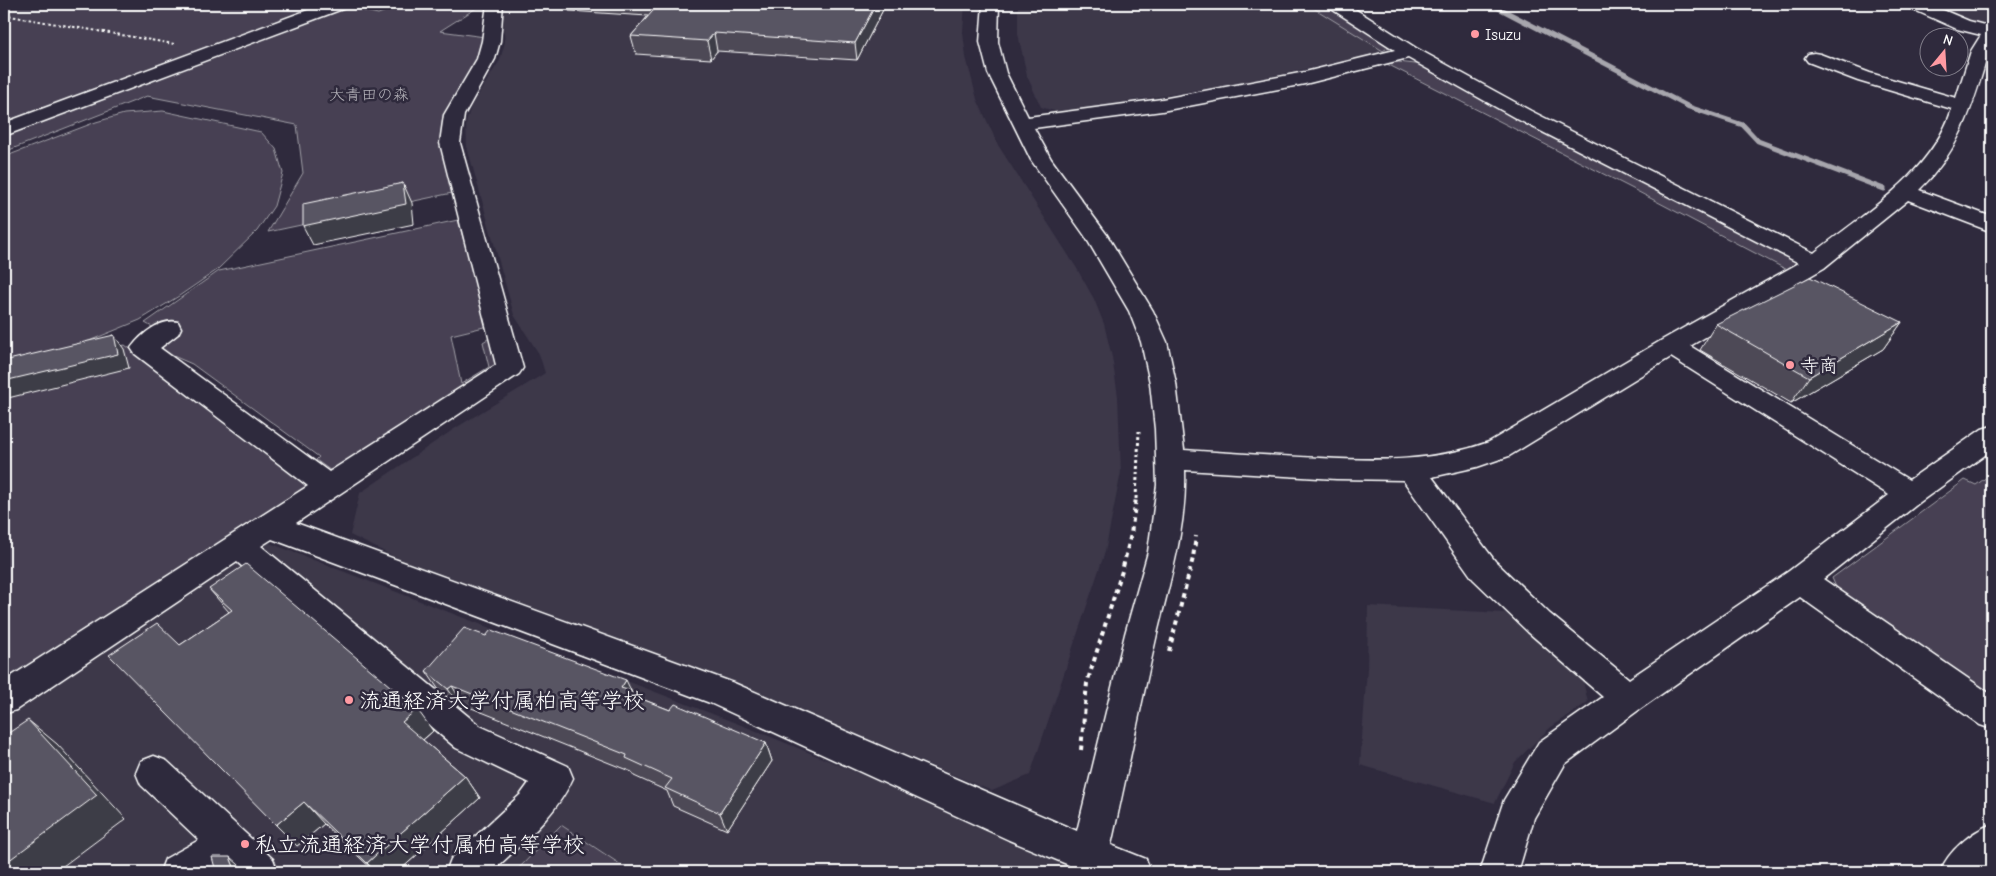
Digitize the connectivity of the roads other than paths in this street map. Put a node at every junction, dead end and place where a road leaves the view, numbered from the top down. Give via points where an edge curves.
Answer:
1 (339, 4) edge
2 (495, 4) edge
3 (991, 4) edge
4 (1336, 4) edge
5 (1916, 4) edge
6 (1992, 33) edge
7 (1410, 52) junction
8 (1814, 58) dead end
9 (1963, 106) junction
10 (1022, 124) junction
11 (4, 130) edge
12 (1905, 192) junction
13 (1992, 224) edge
14 (1816, 263) junction
15 (169, 328) dead end
16 (1671, 346) junction
17 (1992, 436) edge
18 (1171, 459) junction
19 (1411, 469) junction
20 (328, 486) junction
21 (1910, 494) junction
22 (268, 525) junction
23 (238, 544) junction
24 (1800, 580) junction
25 (1628, 698) junction
26 (4, 699) edge
27 (1992, 714) edge
28 (154, 773) dead end
29 (1992, 842) edge
30 (229, 844) junction
31 (1088, 864) edge
32 (179, 872) edge
33 (258, 872) edge
34 (465, 872) edge
35 (1132, 872) edge
36 (1499, 872) edge
37 (1959, 872) edge

1 - 11 street
2 - 20 street via 492,41 478,76 454,114 450,144 510,368
3 - 10 street via 989,42 997,73
4 - 7 street
5 - 6 street via 1963,25
6 - 9 street via 1980,51
7 - 10 street via 1305,78 1162,104
7 - 14 street via 1524,115
8 - 9 street
9 - 12 street via 1946,144 1923,175
10 - 18 street via 1040,160 1096,235 1141,310 1154,342 1163,383
12 - 13 street
12 - 14 street
14 - 16 street
15 - 20 street via 144,348
16 - 19 street via 1478,459
16 - 21 street
17 - 21 street
18 - 19 street via 1378,471
18 - 31 street via 1163,552
19 - 25 street via 1484,570 1539,623
20 - 22 street
21 - 24 street
22 - 23 street
22 - 31 street via 722,693 1013,823
23 - 26 street
23 - 34 street via 468,737 554,778 534,806
24 - 25 street
24 - 27 street
25 - 36 street via 1552,753 1517,812
28 - 30 street
29 - 37 street
30 - 32 street
30 - 33 street
31 - 35 street

